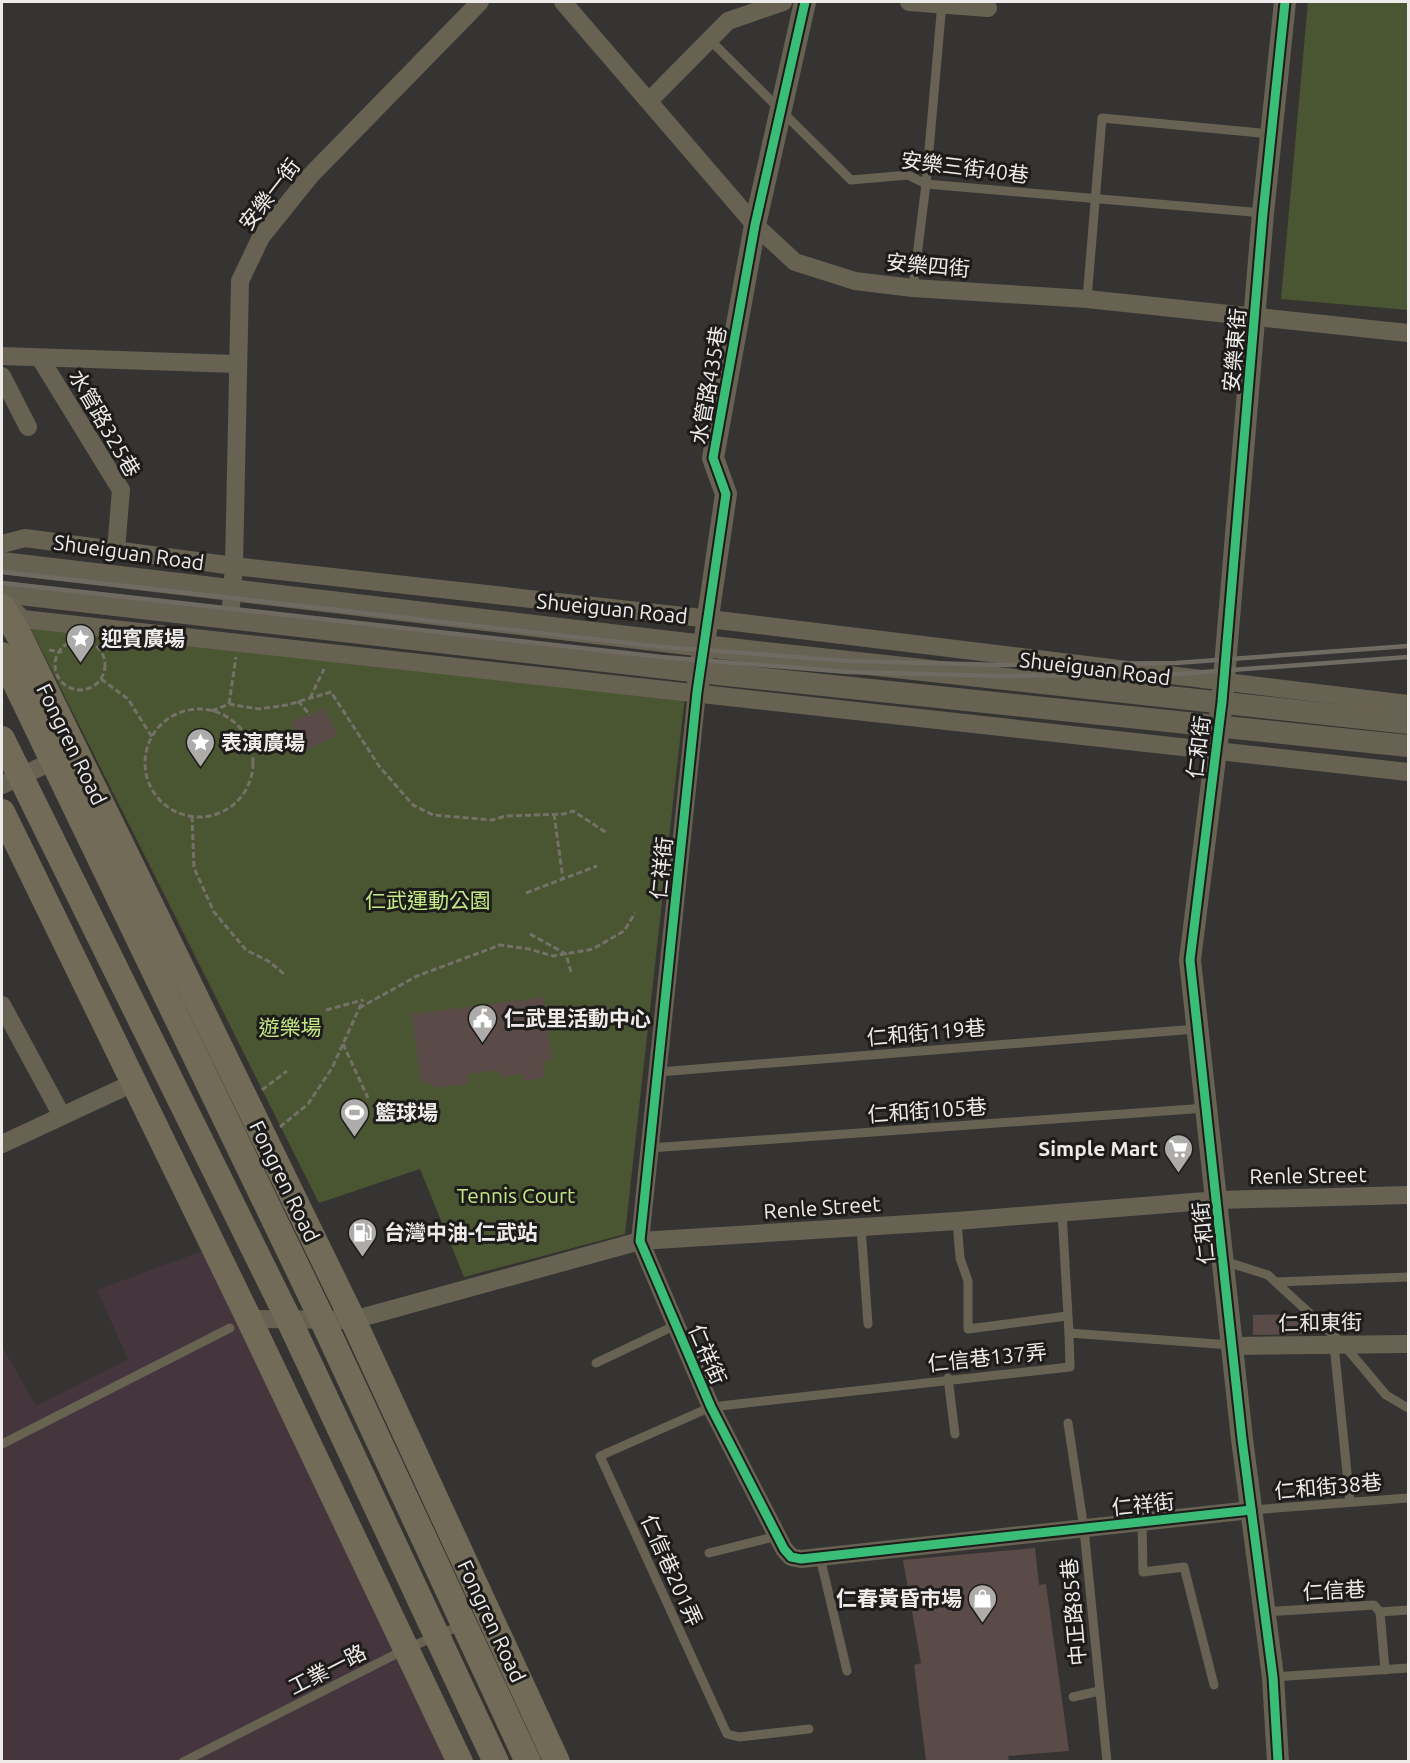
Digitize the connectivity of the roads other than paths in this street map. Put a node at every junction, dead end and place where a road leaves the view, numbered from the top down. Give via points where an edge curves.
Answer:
1 (480, 2) edge
2 (562, 2) edge
3 (783, 2) edge
4 (805, 2) edge
5 (909, 2) edge
6 (1285, 2) edge
7 (942, 3) edge
8 (988, 8) dead end
9 (710, 40) junction
10 (649, 101) junction
11 (780, 112) junction
12 (1271, 134) junction
13 (926, 184) junction
14 (1094, 198) junction
15 (1263, 213) junction
16 (755, 225) junction
17 (913, 288) junction
18 (1087, 299) junction
19 (1255, 317) junction
20 (1408, 333) edge
21 (2, 356) edge
22 (40, 358) junction
23 (237, 364) junction
24 (2, 376) edge
25 (28, 427) dead end
26 (2, 544) edge
27 (116, 550) junction
28 (2, 563) edge
29 (234, 566) junction
30 (232, 590) junction
31 (2, 592) edge
32 (2, 600) edge
33 (2, 607) edge
34 (706, 619) junction
35 (230, 620) junction
36 (702, 645) junction
37 (2, 655) edge
38 (698, 682) junction
39 (1222, 693) junction
40 (1408, 704) edge
41 (1408, 723) edge
42 (1219, 726) junction
43 (2, 739) edge
44 (1408, 746) edge
45 (1216, 751) junction
46 (53, 761) junction
47 (1408, 772) edge
48 (11, 781) edge
49 (2, 812) edge
50 (2, 1005) edge
51 (1196, 1029) junction
52 (659, 1072) junction
53 (133, 1083) junction
54 (1206, 1108) junction
55 (62, 1116) junction
56 (2, 1144) edge
57 (650, 1148) junction
58 (1408, 1195) edge
59 (1218, 1200) junction
60 (1062, 1212) junction
61 (957, 1221) junction
62 (861, 1227) junction
63 (640, 1241) junction
64 (1224, 1261) junction
65 (1408, 1277) edge
66 (1276, 1282) junction
67 (1067, 1316) junction
68 (288, 1318) junction
69 (322, 1318) junction
70 (353, 1320) junction
71 (239, 1324) junction
72 (868, 1324) dead end
73 (676, 1325) junction
74 (1069, 1333) junction
75 (1408, 1344) edge
76 (1338, 1345) junction
77 (1233, 1346) junction
78 (596, 1363) dead end
79 (948, 1378) junction
80 (711, 1407) junction
81 (1408, 1408) edge
82 (1068, 1424) dead end
83 (955, 1434) dead end
84 (2, 1444) edge
85 (1408, 1498) edge
86 (1350, 1502) junction
87 (1251, 1510) junction
88 (1142, 1522) junction
89 (1084, 1529) junction
90 (778, 1536) junction
91 (709, 1552) dead end
92 (820, 1557) junction
93 (1408, 1610) edge
94 (1264, 1612) junction
95 (1380, 1612) junction
96 (476, 1619) junction
97 (438, 1636) junction
98 (406, 1650) junction
99 (1408, 1668) edge
100 (1385, 1670) junction
101 (847, 1671) dead end
102 (1273, 1677) junction
103 (1214, 1685) dead end
104 (1099, 1691) junction
105 (1073, 1697) dead end
106 (809, 1729) dead end
107 (183, 1761) edge
108 (460, 1761) edge
109 (496, 1761) edge
110 (528, 1761) edge
111 (557, 1761) edge
112 (1107, 1761) edge
113 (1278, 1761) edge

1 - 23 street, 安樂一街 via 310,176 261,237 240,281
2 - 10 street, 安樂四街
3 - 9 street via 728,21
4 - 11 street, 水管路435巷
5 - 7 street
6 - 12 street, 安樂東街
7 - 8 street
7 - 13 lane
9 - 10 street
9 - 11 lane, 安樂三街40巷
10 - 16 street, 安樂四街
11 - 13 lane, 安樂三街40巷 via 851,180 908,175
11 - 16 street, 水管路435巷
12 - 14 lane via 1102,118
12 - 15 street, 安樂東街
13 - 14 lane, 安樂三街40巷
13 - 17 lane
14 - 15 lane, 安樂三街40巷
14 - 18 lane
15 - 19 street, 安樂東街
16 - 17 street, 安樂四街 via 795,262 855,280
16 - 34 street, 水管路435巷 via 713,458 726,494
17 - 18 street, 安樂四街
18 - 19 street, 安樂四街
19 - 20 street, 安樂四街
19 - 39 street, 安樂東街
21 - 22 street, 水管路325巷
22 - 23 street, 水管路325巷
22 - 27 street, 水管路325巷 via 121,490
23 - 29 street, 安樂一街
24 - 25 street
26 - 27 street, Shueiguan Road via 26,538
27 - 29 street, Shueiguan Road
28 - 30 street, Shueiguan Road
29 - 30 street, 安樂一街
29 - 34 street, Shueiguan Road
30 - 35 street, 安樂一街
30 - 36 street, Shueiguan Road
31 - 35 street, Shueiguan Road
32 - 38 street, Shueiguan Road via 23,619
33 - 70 main road, Fongren Road
34 - 36 street, 水管路435巷
34 - 39 street, Shueiguan Road
35 - 38 street, Shueiguan Road
36 - 38 street, 水管路435巷
36 - 39 street, Shueiguan Road
37 - 46 main road, Fongren Road
38 - 42 street, Shueiguan Road
38 - 45 street, Shueiguan Road
38 - 52 street, 仁祥街
39 - 40 street
39 - 41 street
39 - 42 street, 仁和街
42 - 44 street, Shueiguan Road
42 - 45 street, 仁和街
43 - 48 main road
45 - 47 street, Shueiguan Road
45 - 51 street, 仁和街 via 1190,960
46 - 48 street
46 - 69 main road, Fongren Road
48 - 68 main road
49 - 53 main road
50 - 55 street
51 - 52 lane, 仁和街119巷
51 - 54 street, 仁和街
52 - 57 street, 仁祥街
53 - 55 street
53 - 71 main road
54 - 57 lane, 仁和街105巷
54 - 59 street, 仁和街
55 - 56 street
57 - 63 street, 仁祥街
58 - 59 street, Renle Street
59 - 60 street, Renle Street
59 - 64 street, 仁和街
60 - 61 street, Renle Street
60 - 67 lane
61 - 62 street, Renle Street
61 - 67 lane via 960,1258 968,1281 968,1329
62 - 63 street, Renle Street
62 - 72 lane
63 - 70 street, Renle Street
63 - 73 street, 仁祥街
64 - 66 lane via 1268,1275
64 - 77 street, 仁和街
65 - 66 lane
66 - 76 lane
67 - 74 lane
68 - 69 street, Renle Street
68 - 71 street, Renle Street
68 - 97 main road
69 - 70 street, Renle Street
69 - 96 main road, Fongren Road
70 - 96 main road, Fongren Road
71 - 84 lane
71 - 98 main road
73 - 78 lane
73 - 80 street, 仁祥街
74 - 77 lane, 仁信巷137弄
74 - 79 lane, 仁信巷137弄 via 1070,1367
75 - 76 street, 仁和東街
76 - 77 street, 仁和東街
76 - 81 lane via 1386,1395
76 - 86 lane
77 - 87 street, 仁和街
79 - 80 lane, 仁信巷137弄
79 - 83 lane
80 - 90 street, 仁祥街
80 - 106 lane, 仁信巷201弄 via 600,1456 727,1734 739,1737
82 - 89 lane, 中正路85巷
85 - 86 lane, 仁和街38巷
86 - 87 lane, 仁和街38巷
87 - 88 street, 仁祥街
87 - 94 street, 仁和街
88 - 89 street, 仁祥街
88 - 103 lane via 1143,1572 1184,1567
89 - 92 street, 仁祥街
89 - 104 lane, 中正路85巷
90 - 91 lane
90 - 92 street, 仁祥街 via 791,1557
92 - 101 lane
93 - 95 lane
94 - 95 lane, 仁信巷 via 1369,1605
94 - 102 street, 仁和街
95 - 100 lane, 仁信巷
96 - 97 lane, 工業一路
96 - 110 main road, Fongren Road
96 - 111 main road, Fongren Road
97 - 98 lane, 工業一路
97 - 109 main road
98 - 107 lane, 工業一路
98 - 108 main road
99 - 100 lane
100 - 102 lane
102 - 113 street, 仁和街
104 - 105 lane
104 - 112 lane, 中正路85巷

